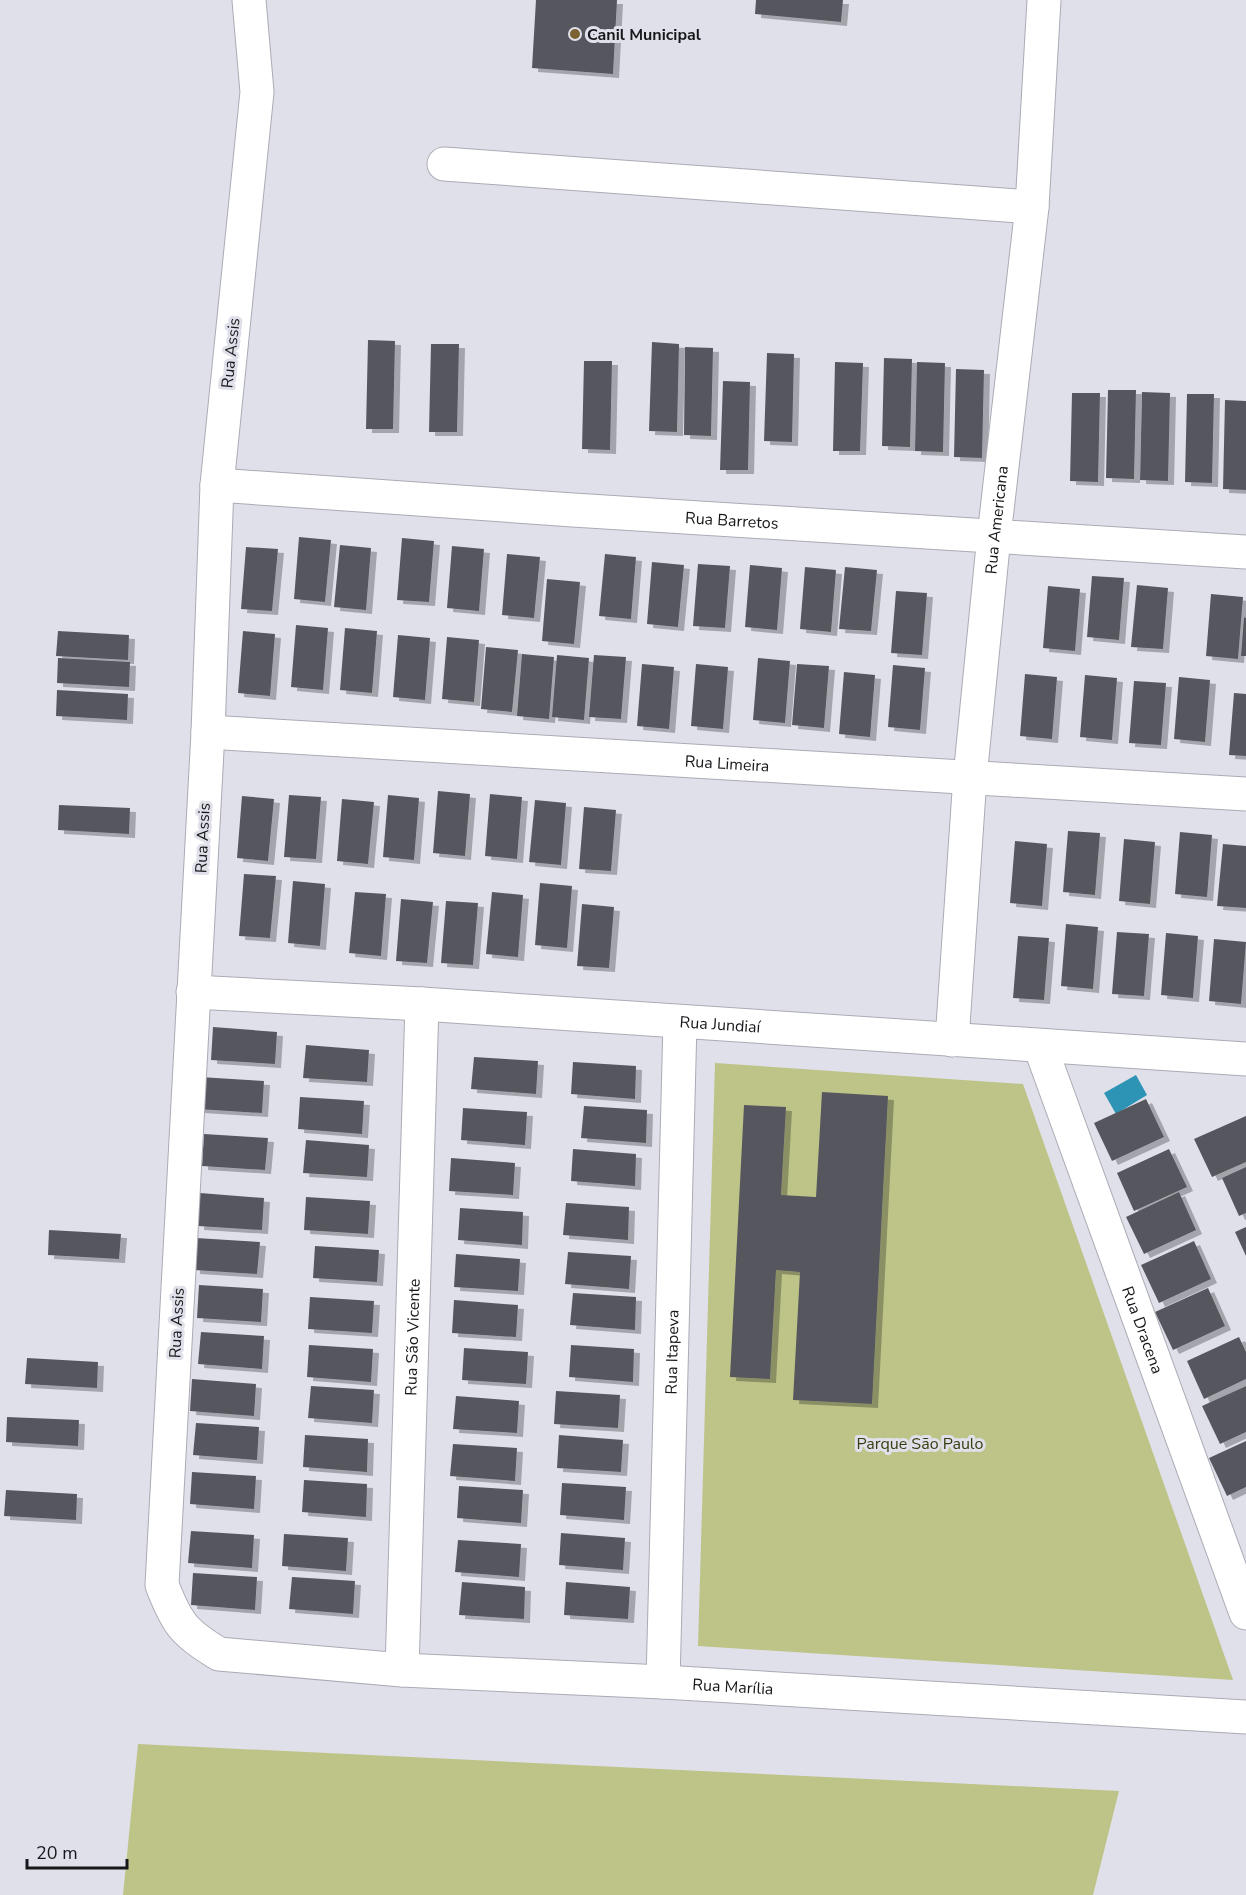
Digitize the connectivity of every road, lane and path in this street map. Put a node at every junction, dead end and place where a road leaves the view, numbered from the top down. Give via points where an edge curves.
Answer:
1 (249, 0) edge
2 (1044, 0) edge
3 (444, 164) dead end
4 (1032, 207) junction
5 (217, 485) junction
6 (994, 536) junction
7 (1246, 552) edge
8 (208, 732) junction
9 (970, 777) junction
10 (1246, 794) edge
11 (194, 992) junction
12 (422, 1004) junction
13 (680, 1022) junction
14 (952, 1040) junction
15 (1040, 1046) junction
16 (1246, 1059) edge
17 (1246, 1612) edge
18 (219, 1654) joint
19 (402, 1670) junction
20 (663, 1682) junction
21 (1246, 1717) edge

1 - 5 street, Rua Assis via 257,93
2 - 4 street, Rua Americana
3 - 4 street
4 - 6 street, Rua Americana
5 - 6 street, Rua Barretos
5 - 8 street, Rua Assis
6 - 7 street, Rua Barretos
6 - 9 street, Rua Americana
8 - 9 street, Rua Limeira
8 - 11 street, Rua Assis
9 - 10 street, Rua Limeira
9 - 14 street, Rua Americana
11 - 12 street, Rua Jundiaí
11 - 18 street, Rua Assis via 162,1586 174,1616 194,1639
12 - 13 street, Rua Jundiaí
12 - 19 street, Rua São Vicente
13 - 14 street, Rua Jundiaí
13 - 20 street, Rua Itapeva
14 - 15 street, Rua Jundiaí
15 - 16 street, Rua Jundiaí
15 - 17 street, Rua Dracena
18 - 19 street, Rua Marília
19 - 20 street, Rua Marília
20 - 21 street, Rua Marília

